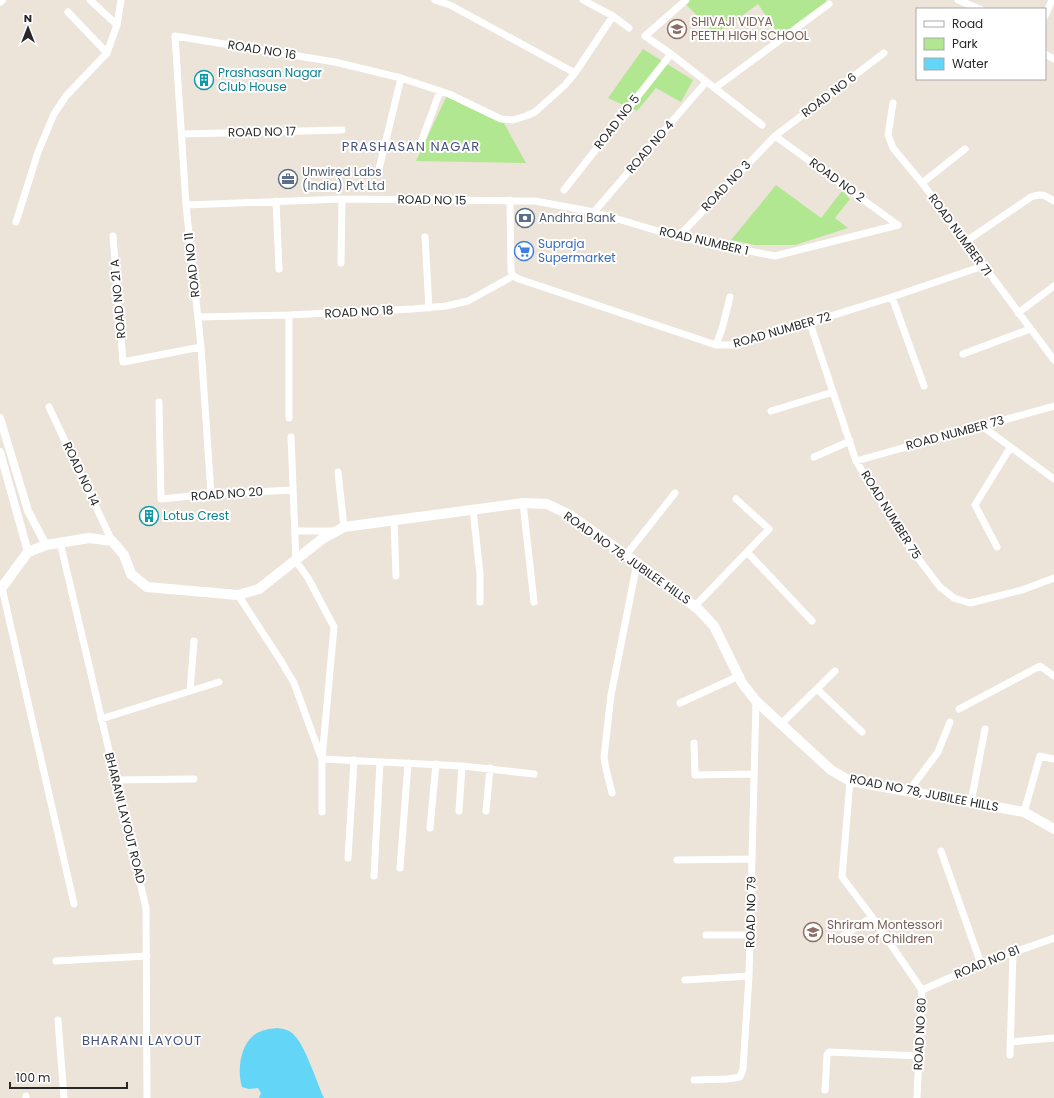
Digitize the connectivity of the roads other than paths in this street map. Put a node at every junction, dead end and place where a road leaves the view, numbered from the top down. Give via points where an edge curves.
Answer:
1 (2, 0) edge
2 (90, 0) edge
3 (121, 0) edge
4 (435, 0) edge
5 (583, 0) edge
6 (686, 0) edge
7 (958, 0) edge
8 (1052, 0) edge
9 (0, 2) edge
10 (829, 4) dead end
11 (978, 8) edge
12 (68, 12) dead end
13 (1046, 14) edge
14 (613, 16) junction
15 (117, 25) junction
16 (629, 28) dead end
17 (175, 36) joint
18 (107, 53) junction
19 (884, 53) dead end
20 (671, 54) junction
21 (575, 73) junction
22 (401, 78) junction
23 (706, 82) junction
24 (715, 88) junction
25 (440, 91) junction
26 (893, 103) dead end
27 (762, 125) dead end
28 (342, 130) dead end
29 (182, 134) junction
30 (775, 136) junction
31 (422, 140) dead end
32 (966, 149) dead end
33 (378, 173) dead end
34 (922, 183) junction
35 (564, 190) dead end
36 (342, 199) junction
37 (510, 200) junction
38 (276, 201) junction
39 (1054, 201) edge
40 (186, 204) junction
41 (594, 212) junction
42 (16, 222) dead end
43 (898, 225) joint
44 (113, 236) dead end
45 (678, 236) junction
46 (425, 237) dead end
47 (965, 242) junction
48 (341, 263) dead end
49 (983, 266) junction
50 (279, 269) dead end
51 (513, 276) junction
52 (1054, 286) edge
53 (730, 297) dead end
54 (892, 297) junction
55 (429, 308) junction
56 (1018, 312) junction
57 (289, 315) junction
58 (198, 317) junction
59 (810, 323) junction
60 (1030, 328) junction
61 (716, 345) junction
62 (201, 347) junction
63 (963, 354) dead end
64 (1054, 360) edge
65 (924, 386) dead end
66 (834, 392) junction
67 (159, 402) dead end
68 (1054, 406) edge
69 (49, 407) dead end
70 (771, 411) dead end
71 (0, 418) edge
72 (289, 418) dead end
73 (982, 426) junction
74 (291, 437) dead end
75 (850, 441) junction
76 (1010, 448) junction
77 (0, 452) edge
78 (814, 457) dead end
79 (856, 461) junction
80 (338, 472) dead end
81 (1054, 479) edge
82 (293, 490) junction
83 (211, 494) junction
84 (675, 494) dead end
85 (736, 498) dead end
86 (523, 503) junction
87 (473, 510) junction
88 (394, 521) junction
89 (340, 529) junction
90 (294, 531) junction
91 (112, 541) junction
92 (60, 542) junction
93 (46, 544) junction
94 (997, 547) dead end
95 (28, 552) junction
96 (747, 552) junction
97 (626, 555) junction
98 (296, 561) junction
99 (637, 563) junction
100 (396, 576) dead end
101 (1054, 578) edge
102 (1, 589) edge
103 (238, 595) junction
104 (480, 602) dead end
105 (534, 602) dead end
106 (695, 606) junction
107 (812, 621) dead end
108 (194, 641) dead end
109 (835, 671) dead end
110 (739, 676) junction
111 (1054, 676) edge
112 (219, 682) dead end
113 (817, 689) junction
114 (190, 691) junction
115 (756, 701) junction
116 (680, 703) dead end
117 (960, 709) dead end
118 (101, 718) junction
119 (950, 722) dead end
120 (782, 724) junction
121 (985, 729) dead end
122 (862, 732) dead end
123 (694, 743) dead end
124 (322, 759) junction
125 (1054, 759) edge
126 (354, 760) junction
127 (380, 762) junction
128 (408, 763) junction
129 (436, 764) junction
130 (462, 766) junction
131 (490, 768) junction
132 (534, 774) dead end
133 (754, 774) junction
134 (194, 779) dead end
135 (115, 780) junction
136 (850, 780) junction
137 (908, 792) junction
138 (612, 793) dead end
139 (972, 802) junction
140 (486, 811) dead end
141 (322, 812) dead end
142 (459, 812) dead end
143 (1024, 812) junction
144 (430, 828) dead end
145 (1054, 828) edge
146 (941, 851) dead end
147 (348, 858) dead end
148 (752, 859) junction
149 (677, 860) dead end
150 (400, 868) dead end
151 (374, 876) dead end
152 (74, 904) dead end
153 (872, 917) junction
154 (706, 934) dead end
155 (750, 934) junction
156 (1054, 938) edge
157 (835, 941) dead end
158 (1013, 952) junction
159 (147, 956) junction
160 (56, 961) dead end
161 (981, 964) junction
162 (749, 976) junction
163 (685, 980) dead end
164 (922, 990) junction
165 (58, 1020) dead end
166 (1054, 1038) edge
167 (1010, 1042) junction
168 (1010, 1055) dead end
169 (919, 1056) junction
170 (694, 1080) dead end
171 (825, 1090) dead end
172 (64, 1098) edge
173 (147, 1098) edge
174 (917, 1098) edge

1 - 9 street
2 - 15 street
3 - 15 street
4 - 21 street via 450,4
5 - 14 street
6 - 20 street via 645,36
7 - 11 street
8 - 13 street
10 - 24 street
12 - 18 street
14 - 16 street
14 - 21 street, ROAD NO 16
15 - 18 street
17 - 22 street, ROAD NO 16 via 335,62
17 - 29 street, ROAD NO 11
18 - 42 street via 66,96 54,114 38,152
19 - 30 street, ROAD NO 6
20 - 23 street
20 - 35 street, ROAD NO 5
21 - 25 street, ROAD NO 16 via 535,112 513,120 501,119
22 - 25 street, ROAD NO 16
22 - 33 street
23 - 24 street
23 - 41 street, ROAD NO 4
24 - 27 street
25 - 31 street
26 - 34 street, ROAD NUMBER 71 via 888,135 890,142
28 - 29 street, ROAD NO 17
29 - 40 street, ROAD NO 11
30 - 43 street, ROAD NO 2
30 - 45 street, ROAD NO 3
32 - 34 street
34 - 47 street, ROAD NUMBER 71
36 - 37 street, ROAD NO 15
36 - 38 street, ROAD NO 15
36 - 48 street
37 - 41 street, ROAD NUMBER 1 via 535,201
37 - 51 street
38 - 40 street, ROAD NO 15
38 - 50 street
39 - 47 street via 1044,194 1031,197
40 - 58 street, ROAD NO 11
41 - 45 street, ROAD NUMBER 1
43 - 45 street, ROAD NUMBER 1 via 775,256
44 - 62 street, ROAD NO 21 A via 123,362
46 - 55 street
47 - 49 street, ROAD NUMBER 71
49 - 54 street, ROAD NUMBER 72
49 - 56 street, ROAD NUMBER 71
51 - 55 street, ROAD NO 18 via 468,301
51 - 61 street, ROAD NUMBER 72
52 - 56 street
53 - 61 street
54 - 59 street, ROAD NUMBER 72
54 - 65 street
55 - 57 street, ROAD NO 18
56 - 60 street, ROAD NUMBER 71
57 - 58 street, ROAD NO 18
57 - 72 street
58 - 62 street, ROAD NO 11
59 - 61 street, ROAD NUMBER 72 via 737,344
59 - 66 street, ROAD NUMBER 75
60 - 63 street
60 - 64 street, ROAD NUMBER 71
62 - 83 street, ROAD NO 11
66 - 70 street
66 - 75 street, ROAD NUMBER 75
67 - 83 street, ROAD NO 20 via 160,499
68 - 73 street, ROAD NUMBER 73
69 - 91 street, ROAD NO 14
71 - 93 street via 28,511
73 - 76 street
73 - 79 street, ROAD NUMBER 73
74 - 82 street
75 - 78 street
75 - 79 street, ROAD NUMBER 75
76 - 81 street
76 - 94 street via 975,505
77 - 95 street
79 - 101 street, ROAD NUMBER 75 via 911,549 940,587 954,598 970,603 1022,590
80 - 89 street
82 - 83 street, ROAD NO 20
82 - 90 street
84 - 97 street
85 - 96 street via 769,528
86 - 87 main road, ROAD NO 78, JUBILEE HILLS
86 - 97 main road, ROAD NO 78, JUBILEE HILLS via 547,504 570,515
86 - 105 street
87 - 88 main road, ROAD NO 78, JUBILEE HILLS
87 - 104 street via 480,574
88 - 89 main road, ROAD NO 78, JUBILEE HILLS
88 - 100 street
89 - 90 street
89 - 98 main road, ROAD NO 78, JUBILEE HILLS via 322,539
90 - 98 street
91 - 92 main road via 89,538
91 - 103 main road, ROAD NO 78, JUBILEE HILLS via 124,555 131,574 146,587
92 - 93 main road
92 - 118 street, BHARANI LAYOUT ROAD
93 - 95 main road
95 - 102 main road
96 - 106 street
96 - 107 street
97 - 99 main road, ROAD NO 78, JUBILEE HILLS
98 - 103 main road, ROAD NO 78, JUBILEE HILLS via 259,590
98 - 124 street via 334,627
99 - 106 main road, ROAD NO 78, JUBILEE HILLS
99 - 138 street via 611,695 604,757
102 - 152 street
103 - 124 street via 294,684
106 - 110 main road, ROAD NO 78, JUBILEE HILLS via 714,626
108 - 114 street
109 - 113 street
110 - 115 main road, ROAD NO 78, JUBILEE HILLS
110 - 116 street
111 - 117 street via 1040,666
112 - 114 street
113 - 120 street
113 - 122 street
114 - 118 street
115 - 120 main road, ROAD NO 78, JUBILEE HILLS
115 - 133 street, ROAD NO 79
118 - 135 street, BHARANI LAYOUT ROAD
119 - 137 street via 938,752
120 - 136 main road, ROAD NO 78, JUBILEE HILLS via 831,770
121 - 139 street
123 - 133 street via 696,775
124 - 126 street
124 - 141 street
125 - 143 street via 1040,756
126 - 127 street
126 - 147 street
127 - 128 street
127 - 151 street
128 - 129 street
128 - 150 street
129 - 130 street
129 - 144 street
130 - 131 street
130 - 142 street
131 - 132 street
131 - 140 street
133 - 148 street, ROAD NO 79
134 - 135 street
135 - 159 street, BHARANI LAYOUT ROAD via 146,908
136 - 137 main road, ROAD NO 78, JUBILEE HILLS
136 - 153 street, ROAD NO 80 via 842,877
137 - 139 main road, ROAD NO 78, JUBILEE HILLS
139 - 143 main road, ROAD NO 78, JUBILEE HILLS
143 - 145 main road, ROAD NO 78, JUBILEE HILLS
146 - 161 street
148 - 149 street
148 - 155 street, ROAD NO 79
153 - 157 street
153 - 164 street, ROAD NO 80
154 - 155 street
155 - 162 street, ROAD NO 79
156 - 158 street, ROAD NO 81
158 - 161 street, ROAD NO 81
158 - 167 street
159 - 160 street
159 - 173 street, BHARANI LAYOUT ROAD
161 - 164 street, ROAD NO 81
162 - 163 street
162 - 170 street, ROAD NO 79 via 743,1069 740,1077
164 - 169 street, ROAD NO 80
165 - 172 street
166 - 167 street
167 - 168 street
169 - 171 street via 829,1052
169 - 174 street, ROAD NO 80

